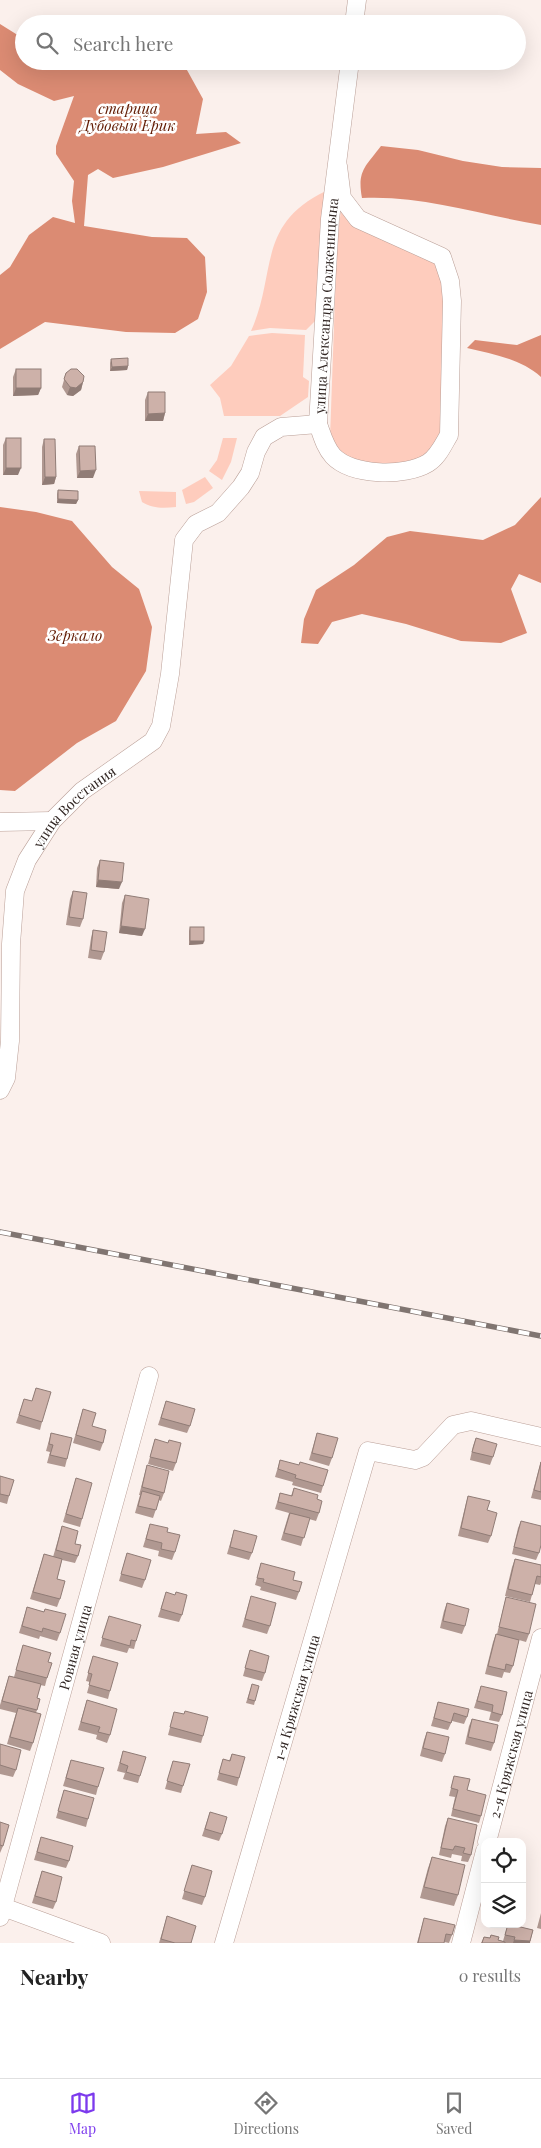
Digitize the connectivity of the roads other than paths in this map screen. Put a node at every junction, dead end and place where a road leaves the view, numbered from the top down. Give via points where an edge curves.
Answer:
1 (356, 0) edge
2 (355, 15) edge
3 (349, 70) edge
4 (338, 166) junction
5 (318, 424) junction
6 (52, 821) junction
7 (0, 822) edge
8 (0, 1090) edge
9 (149, 1376) dead end
10 (541, 1436) edge
11 (541, 1638) edge
12 (488, 1838) edge
13 (481, 1866) edge
14 (1, 1910) edge
15 (101, 1943) edge
16 (224, 1943) edge
17 (461, 1943) edge

1 - 2 street
3 - 4 street, улица Александра Солженицына
4 - 5 street, улица Александра Солженицына via 330,219
4 - 5 street, улица Александра Солженицына via 342,198 358,218 442,257 450,281 452,302 449,435 429,463 415,469 359,471 334,457
5 - 6 street, улица Восстания via 280,427 264,437 241,487 218,513 196,524 184,540 170,674 161,726 153,741 82,791
6 - 7 street
6 - 8 street, улица Восстания via 27,860 15,891 10,1041 6,1078
9 - 14 street, Ровная улица
10 - 16 street, 1-я Кряжская улица via 471,1421 453,1425 423,1457 415,1460 368,1451
11 - 12 street, 2-я Кряжская улица
13 - 17 street
14 - 15 street

